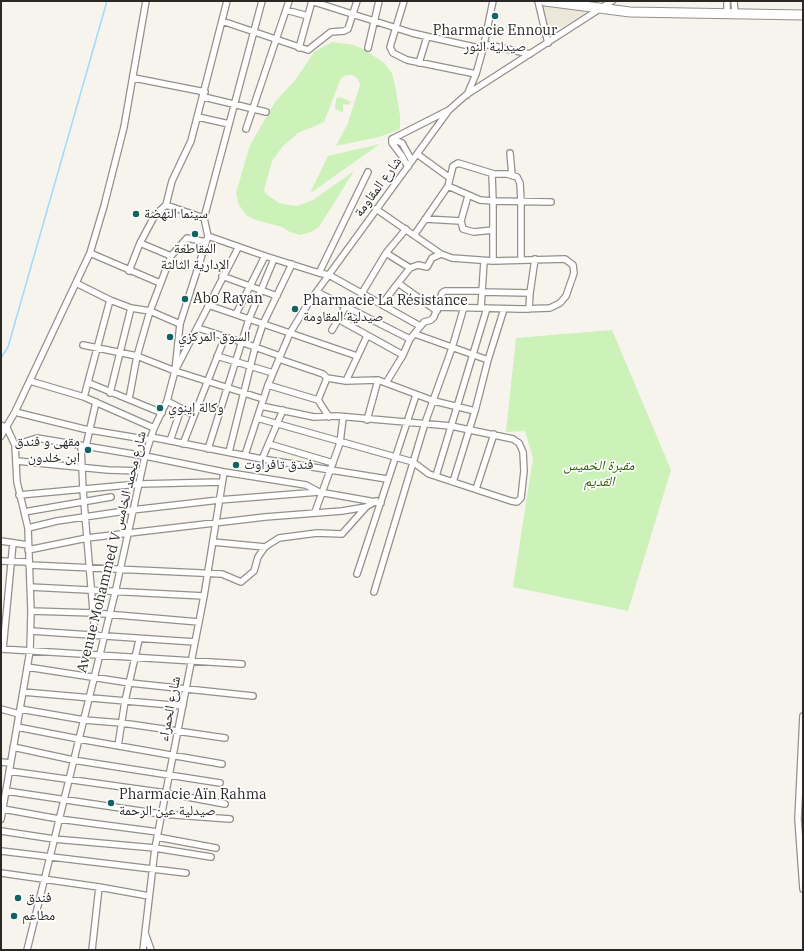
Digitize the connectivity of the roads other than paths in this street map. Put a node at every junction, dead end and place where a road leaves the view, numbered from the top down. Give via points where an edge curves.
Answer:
1 (146, 1) edge
2 (227, 1) edge
3 (262, 1) edge
4 (289, 1) edge
5 (312, 1) edge
6 (357, 1) edge
7 (379, 1) edge
8 (404, 1) edge
9 (493, 1) edge
10 (538, 1) edge
11 (545, 1) edge
12 (727, 1) edge
13 (734, 1) edge
14 (554, 2) edge
15 (611, 2) edge
16 (582, 4) edge
17 (602, 9) junction
18 (286, 10) junction
19 (731, 14) junction
20 (353, 15) junction
21 (803, 15) edge
22 (308, 16) junction
23 (222, 21) junction
24 (375, 22) junction
25 (396, 28) junction
26 (254, 31) junction
27 (427, 37) junction
28 (277, 39) junction
29 (548, 43) junction
30 (483, 47) junction
31 (298, 48) junction
32 (368, 48) dead end
33 (530, 54) junction
34 (419, 63) junction
35 (476, 74) junction
36 (134, 78) junction
37 (205, 94) junction
38 (466, 95) junction
39 (234, 103) junction
40 (253, 108) junction
41 (449, 110) junction
42 (266, 112) dead end
43 (198, 116) junction
44 (228, 124) junction
45 (246, 129) dead end
46 (392, 139) junction
47 (510, 153) dead end
48 (417, 154) junction
49 (412, 161) junction
50 (408, 167) junction
51 (368, 172) dead end
52 (492, 174) junction
53 (512, 175) junction
54 (450, 178) junction
55 (448, 186) junction
56 (468, 196) junction
57 (493, 201) junction
58 (522, 202) junction
59 (551, 202) dead end
60 (166, 205) junction
61 (376, 209) junction
62 (204, 218) junction
63 (425, 219) junction
64 (462, 222) junction
65 (406, 229) junction
66 (493, 230) junction
67 (415, 234) junction
68 (208, 236) junction
69 (206, 242) junction
70 (140, 243) junction
71 (238, 248) junction
72 (90, 253) junction
73 (386, 253) junction
74 (441, 254) junction
75 (170, 256) junction
76 (265, 256) junction
77 (274, 259) junction
78 (521, 259) junction
79 (535, 259) junction
80 (484, 261) junction
81 (493, 261) junction
82 (292, 264) junction
83 (410, 268) junction
84 (129, 271) junction
85 (319, 273) junction
86 (329, 275) junction
87 (222, 276) junction
88 (76, 283) junction
89 (160, 283) junction
90 (398, 283) junction
91 (250, 286) junction
92 (260, 290) junction
93 (481, 291) junction
94 (317, 292) junction
95 (362, 293) junction
96 (530, 294) junction
97 (277, 296) junction
98 (110, 300) junction
99 (383, 303) junction
100 (208, 305) junction
101 (346, 306) junction
102 (464, 307) junction
103 (131, 308) junction
104 (481, 308) junction
105 (487, 308) junction
106 (437, 309) junction
107 (504, 309) junction
108 (529, 309) junction
109 (150, 311) junction
110 (236, 314) junction
111 (248, 319) junction
112 (338, 319) junction
113 (180, 324) junction
114 (264, 324) junction
115 (420, 326) junction
116 (198, 328) junction
117 (332, 330) dead end
118 (290, 333) junction
119 (415, 334) junction
120 (367, 336) junction
121 (225, 337) junction
122 (410, 339) junction
123 (241, 342) junction
124 (83, 344) dead end
125 (99, 347) junction
126 (256, 348) junction
127 (452, 348) junction
128 (120, 352) junction
129 (403, 355) junction
130 (473, 355) junction
131 (137, 356) junction
132 (217, 356) junction
133 (357, 356) junction
134 (280, 358) junction
135 (488, 360) junction
136 (236, 362) junction
137 (251, 366) junction
138 (175, 370) junction
139 (273, 373) junction
140 (327, 378) junction
141 (378, 380) junction
142 (346, 381) junction
143 (30, 382) junction
144 (208, 382) junction
145 (89, 383) junction
146 (386, 383) junction
147 (268, 385) junction
148 (227, 388) junction
149 (110, 392) junction
150 (245, 393) junction
151 (416, 395) junction
152 (84, 398) junction
153 (263, 399) junction
154 (128, 400) junction
155 (318, 400) junction
156 (167, 401) junction
157 (434, 401) junction
158 (96, 402) junction
159 (261, 406) junction
160 (456, 407) junction
161 (181, 409) junction
162 (282, 410) junction
163 (475, 411) junction
164 (15, 412) junction
165 (162, 414) junction
166 (194, 415) junction
167 (330, 417) junction
168 (256, 418) junction
169 (344, 418) junction
170 (367, 420) junction
171 (406, 423) junction
172 (425, 423) junction
173 (277, 425) junction
174 (4, 426) edge
175 (451, 426) junction
176 (154, 428) junction
177 (469, 428) junction
178 (90, 430) junction
179 (494, 434) junction
180 (1, 436) edge
181 (151, 438) junction
182 (170, 441) junction
183 (340, 443) junction
184 (15, 444) junction
185 (183, 444) junction
186 (269, 444) junction
187 (84, 446) junction
188 (208, 449) junction
189 (229, 452) junction
190 (245, 455) junction
191 (145, 456) junction
192 (395, 458) junction
193 (262, 459) junction
194 (17, 461) junction
195 (413, 462) junction
196 (333, 463) junction
197 (82, 467) junction
198 (141, 471) junction
199 (330, 471) junction
200 (224, 472) junction
201 (436, 476) junction
202 (387, 479) junction
203 (222, 482) junction
204 (453, 482) junction
205 (139, 484) junction
206 (476, 489) junction
207 (83, 490) junction
208 (321, 492) junction
209 (19, 495) junction
210 (112, 497) dead end
211 (219, 500) junction
212 (84, 502) junction
213 (378, 502) junction
214 (366, 508) junction
215 (132, 510) junction
216 (24, 512) junction
217 (315, 512) junction
218 (85, 517) junction
219 (215, 523) junction
220 (28, 528) junction
221 (128, 534) junction
222 (88, 538) junction
223 (1, 541) edge
224 (213, 542) junction
225 (13, 543) junction
226 (265, 547) junction
227 (28, 548) junction
228 (1, 561) edge
229 (11, 562) junction
230 (28, 564) junction
231 (90, 568) junction
232 (119, 569) junction
233 (207, 574) junction
234 (356, 574) dead end
235 (30, 587) junction
236 (92, 590) junction
237 (374, 592) dead end
238 (115, 593) junction
239 (204, 596) junction
240 (31, 612) junction
241 (94, 613) junction
242 (109, 615) junction
243 (199, 622) junction
244 (31, 631) junction
245 (95, 635) junction
246 (104, 636) junction
247 (139, 640) junction
248 (195, 642) junction
249 (2, 649) edge
250 (30, 652) junction
251 (99, 657) junction
252 (135, 658) junction
253 (191, 663) junction
254 (242, 664) dead end
255 (27, 667) junction
256 (93, 678) junction
257 (130, 683) junction
258 (186, 689) junction
259 (23, 692) junction
260 (253, 696) dead end
261 (88, 698) junction
262 (125, 701) junction
263 (183, 706) junction
264 (1, 709) edge
265 (20, 712) junction
266 (803, 716) edge
267 (84, 720) junction
268 (122, 723) junction
269 (17, 727) junction
270 (177, 731) junction
271 (225, 738) dead end
272 (79, 740) junction
273 (118, 746) junction
274 (13, 748) junction
275 (174, 755) junction
276 (73, 760) junction
277 (1, 762) edge
278 (10, 762) junction
279 (222, 764) dead end
280 (9, 771) junction
281 (170, 775) junction
282 (68, 779) junction
283 (220, 783) dead end
284 (6, 791) junction
285 (166, 793) junction
286 (64, 799) junction
287 (225, 804) dead end
288 (3, 809) junction
289 (161, 814) junction
290 (1, 819) edge
291 (59, 819) junction
292 (230, 819) dead end
293 (1, 831) edge
294 (157, 834) junction
295 (54, 839) junction
296 (155, 848) junction
297 (216, 848) dead end
298 (1, 851) edge
299 (50, 857) junction
300 (211, 857) dead end
301 (152, 868) junction
302 (1, 873) edge
303 (186, 873) dead end
304 (44, 878) junction
305 (99, 887) junction
306 (803, 889) edge
307 (149, 896) junction
308 (145, 933) junction
309 (27, 950) edge
310 (92, 950) edge
311 (143, 950) edge
312 (151, 950) edge

1 - 36 street
2 - 23 street
3 - 26 street
4 - 18 street
5 - 20 street
5 - 22 street
6 - 20 street
7 - 24 street
8 - 25 street
9 - 30 street
10 - 29 street
11 - 14 main road
12 - 19 street
13 - 19 street
14 - 16 main road
15 - 17 street, شارع المقاومة
16 - 17 main road
17 - 19 main road
17 - 29 street, شارع المقاومة
18 - 22 street
18 - 28 street
19 - 21 main road
20 - 24 street
20 - 31 street via 346,30 331,32 311,49
22 - 31 street
23 - 26 street
23 - 37 street
24 - 25 street
24 - 32 street
25 - 27 street
25 - 34 street via 390,47 393,53
26 - 28 street
26 - 39 street
27 - 30 street
27 - 34 street
28 - 31 street
28 - 40 street
29 - 33 street, شارع المقاومة
30 - 33 street
30 - 35 street
33 - 38 street, شارع المقاومة
34 - 35 street
35 - 38 street
36 - 37 street
36 - 72 street via 104,206
37 - 39 street
37 - 43 street
38 - 41 street, شارع المقاومة
39 - 40 street
39 - 44 street
40 - 42 street
40 - 45 street
41 - 46 street
41 - 48 street, شارع المقاومة
43 - 44 street
43 - 60 street via 192,141 172,181
44 - 62 street
46 - 49 street via 402,143
46 - 50 street via 392,144 398,149
47 - 53 street
48 - 49 street, شارع المقاومة
48 - 54 street
49 - 50 street, شارع المقاومة
50 - 61 street, شارع المقاومة
51 - 85 street
52 - 53 street
52 - 54 street via 458,163 453,166
52 - 57 street
53 - 58 street via 518,180
54 - 55 street
55 - 56 street
55 - 63 street
56 - 57 street
56 - 64 street
57 - 58 street
57 - 66 street
58 - 59 street
58 - 78 street
60 - 62 street
60 - 70 street via 155,215
61 - 65 street
61 - 86 street, شارع المقاومة
62 - 68 street
63 - 64 street
63 - 67 street
64 - 66 street via 465,230
65 - 67 street
65 - 73 street
66 - 81 street
67 - 74 street
68 - 69 street, Avenue Mohammed V شارع محمد الخامس
68 - 71 street
69 - 75 street via 187,238
69 - 113 street, Avenue Mohammed V شارع محمد الخامس
70 - 75 street
70 - 84 street
71 - 76 street
71 - 87 street
72 - 84 street
72 - 88 street
73 - 83 street
73 - 95 street
74 - 80 street via 452,258
74 - 83 street via 432,258 427,267 418,265
75 - 89 street
76 - 77 street
76 - 91 street
77 - 82 street
77 - 92 street
78 - 79 street
78 - 81 street
79 - 96 street
79 - 108 street via 565,259 573,265 574,273 566,296 560,303 550,308
80 - 81 street
80 - 93 street
82 - 85 street
82 - 97 street
83 - 90 street
84 - 89 street
85 - 86 street
86 - 94 street, شارع المقاومة
86 - 95 street
87 - 91 street
87 - 100 street
88 - 98 street
88 - 143 street
89 - 109 street
90 - 99 street
90 - 106 street
91 - 92 street
91 - 110 street
92 - 97 street
92 - 111 street
93 - 96 street
93 - 104 street
93 - 106 street via 445,291 440,296
94 - 101 street
94 - 118 street, شارع المقاومة
95 - 99 street
96 - 108 street
97 - 114 street
98 - 103 street
98 - 125 street
99 - 115 street
100 - 110 street
100 - 116 street
101 - 112 street
101 - 122 street
102 - 104 street
102 - 106 street
102 - 127 street
103 - 109 street
103 - 128 street
104 - 105 street
105 - 107 street
105 - 130 street
106 - 115 street via 431,320
107 - 108 street
107 - 135 street
109 - 113 street
109 - 131 street
110 - 111 street
111 - 114 street
111 - 123 street
112 - 117 street
112 - 120 street
113 - 138 street, Avenue Mohammed V شارع محمد الخامس
114 - 118 street
114 - 126 street
115 - 119 street
116 - 121 street
116 - 138 street
118 - 133 street
118 - 134 street, شارع المقاومة
119 - 122 street
119 - 127 street
120 - 129 street
120 - 133 street
121 - 123 street
121 - 132 street
122 - 129 street
123 - 126 street
123 - 136 street
124 - 125 street
125 - 128 street
125 - 145 street
126 - 134 street
126 - 137 street
127 - 130 street
127 - 157 street
128 - 131 street
128 - 149 street
129 - 146 street
130 - 135 street
130 - 160 street
131 - 138 street
131 - 154 street
132 - 136 street
132 - 144 street
133 - 142 street
134 - 139 street, شارع المقاومة
134 - 140 street via 324,374
135 - 163 street
136 - 137 street
136 - 148 street
137 - 139 street
137 - 150 street
138 - 144 street
138 - 156 street, Avenue Mohammed V شارع محمد الخامس
139 - 147 street, شارع المقاومة
140 - 142 street
140 - 155 street
141 - 142 street
141 - 146 street
141 - 170 street
143 - 152 street
143 - 164 street
144 - 148 street
144 - 166 street
145 - 149 street
145 - 152 street
146 - 151 street
147 - 153 street, شارع المقاومة
147 - 155 street
148 - 150 street
148 - 188 street
149 - 154 street
150 - 153 street
150 - 189 street
151 - 157 street
151 - 171 street
152 - 158 street
153 - 159 street, شارع المقاومة
154 - 165 street
155 - 167 street
156 - 161 street
156 - 165 street, Avenue Mohammed V شارع محمد الخامس
157 - 160 street
157 - 172 street
158 - 176 street
158 - 178 street
159 - 162 street
159 - 168 street, شارع المقاومة
160 - 163 street
160 - 175 street
161 - 166 street
161 - 182 street
162 - 167 street via 314,417
162 - 173 street
163 - 177 street
164 - 174 street
164 - 178 street
165 - 176 street, Avenue Mohammed V شارع محمد الخامس
166 - 185 street
167 - 169 street
168 - 173 street
168 - 190 street, شارع المقاومة
169 - 170 street
169 - 183 street
170 - 171 street
171 - 172 street
171 - 192 street
172 - 175 street
172 - 195 street
173 - 183 street
173 - 186 street
174 - 180 street
174 - 184 street
175 - 177 street
175 - 201 street
176 - 181 street, Avenue Mohammed V شارع محمد الخامس
177 - 179 street
177 - 204 street
178 - 181 street
178 - 187 street
179 - 206 street
179 - 206 street via 513,439 521,445 524,466 521,498 517,502 511,501
181 - 182 street
181 - 191 street, Avenue Mohammed V شارع محمد الخامس
182 - 185 street
183 - 192 street
183 - 196 street
184 - 187 street via 37,438
184 - 194 street
185 - 188 street
186 - 193 street
186 - 196 street
187 - 191 street
187 - 197 street
188 - 189 street
189 - 190 street
190 - 193 street
191 - 198 street, Avenue Mohammed V شارع محمد الخامس
191 - 200 street
192 - 195 street
192 - 202 street
193 - 199 street
194 - 197 street
194 - 209 street
195 - 201 street via 423,471
195 - 237 street
196 - 199 street
197 - 198 street
197 - 207 street
198 - 205 street, Avenue Mohammed V شارع محمد الخامس
199 - 202 street
199 - 208 street
200 - 203 street, شارع الحمراء
200 - 208 street via 306,485
201 - 204 street
202 - 213 street
203 - 205 street
203 - 211 street, شارع الحمراء
204 - 206 street
205 - 207 street
205 - 215 street, Avenue Mohammed V شارع محمد الخامس
207 - 209 street
207 - 212 street
208 - 211 street
208 - 213 street
208 - 217 street
209 - 216 street
210 - 212 street
211 - 215 street
211 - 219 street, شارع الحمراء
212 - 216 street
212 - 218 street
213 - 214 street
213 - 234 street
214 - 217 street
214 - 226 street via 342,534 328,532 293,535 279,538
215 - 218 street
215 - 221 street, Avenue Mohammed V شارع محمد الخامس
216 - 220 street
217 - 219 street
218 - 220 street
218 - 222 street
219 - 221 street
219 - 224 street, شارع الحمراء
220 - 227 street
221 - 222 street
221 - 232 street, Avenue Mohammed V شارع محمد الخامس
222 - 227 street
222 - 231 street
223 - 225 street
224 - 226 street
224 - 233 street, شارع الحمراء
225 - 227 street
225 - 229 street
226 - 233 street via 258,557 254,571 241,582 222,574
227 - 230 street
228 - 229 street
229 - 230 street
229 - 249 street
230 - 231 street
230 - 235 street
231 - 232 street
231 - 236 street
232 - 233 street
232 - 238 street, Avenue Mohammed V شارع محمد الخامس
233 - 239 street, شارع الحمراء
235 - 236 street
235 - 240 street
236 - 238 street
236 - 241 street
238 - 239 street
238 - 242 street, Avenue Mohammed V شارع محمد الخامس
239 - 243 street, شارع الحمراء
240 - 241 street
240 - 244 street
241 - 242 street
241 - 245 street
242 - 243 street
242 - 246 street, Avenue Mohammed V شارع محمد الخامس
243 - 248 street, شارع الحمراء
244 - 245 street
244 - 250 street
245 - 246 street
246 - 247 street
246 - 251 street, Avenue Mohammed V شارع محمد الخامس
247 - 248 street
247 - 252 street
248 - 253 street, شارع الحمراء
249 - 250 street
250 - 251 street
250 - 255 street
251 - 252 street
251 - 256 street, Avenue Mohammed V شارع محمد الخامس
252 - 253 street
252 - 257 street
253 - 254 street
253 - 258 street, شارع الحمراء
255 - 256 street
255 - 259 street
256 - 257 street
256 - 261 street, Avenue Mohammed V شارع محمد الخامس
257 - 258 street
257 - 262 street
258 - 260 street
258 - 263 street, شارع الحمراء
259 - 261 street
259 - 265 street
261 - 262 street
261 - 267 street, Avenue Mohammed V شارع محمد الخامس
262 - 263 street
262 - 268 street
263 - 270 street, شارع الحمراء
264 - 265 street
265 - 267 street
265 - 269 street
266 - 306 street via 798,819
267 - 268 street
267 - 272 street, Avenue Mohammed V شارع محمد الخامس
268 - 270 street
268 - 273 street
269 - 272 street
269 - 274 street
270 - 271 street
270 - 275 street, شارع الحمراء
272 - 273 street
272 - 276 street, Avenue Mohammed V شارع محمد الخامس
273 - 275 street
274 - 276 street
274 - 278 street
275 - 279 street
275 - 281 street, شارع الحمراء
276 - 281 street
276 - 282 street, Avenue Mohammed V شارع محمد الخامس
277 - 278 street
278 - 280 street
280 - 282 street
280 - 284 street
281 - 283 street
281 - 285 street, شارع الحمراء
282 - 285 street
282 - 286 street, Avenue Mohammed V شارع محمد الخامس
284 - 286 street
284 - 288 street
285 - 287 street
285 - 289 street, شارع الحمراء
286 - 289 street
286 - 291 street, Avenue Mohammed V شارع محمد الخامس
288 - 290 street
288 - 291 street
289 - 292 street
289 - 294 street, شارع الحمراء
291 - 294 street
291 - 295 street, Avenue Mohammed V شارع محمد الخامس
293 - 295 street
294 - 296 street, شارع الحمراء
294 - 297 street
295 - 296 street
295 - 299 street, Avenue Mohammed V شارع محمد الخامس
296 - 300 street
296 - 301 street, شارع الحمراء
298 - 299 street
299 - 301 street
299 - 304 street, Avenue Mohammed V شارع محمد الخامس
301 - 303 street
301 - 307 street, شارع الحمراء
302 - 304 street
304 - 305 street
304 - 309 street, Avenue Mohammed V شارع محمد الخامس
305 - 307 street
305 - 310 street
307 - 308 street, شارع الحمراء
308 - 311 street, شارع الحمراء
308 - 312 street

